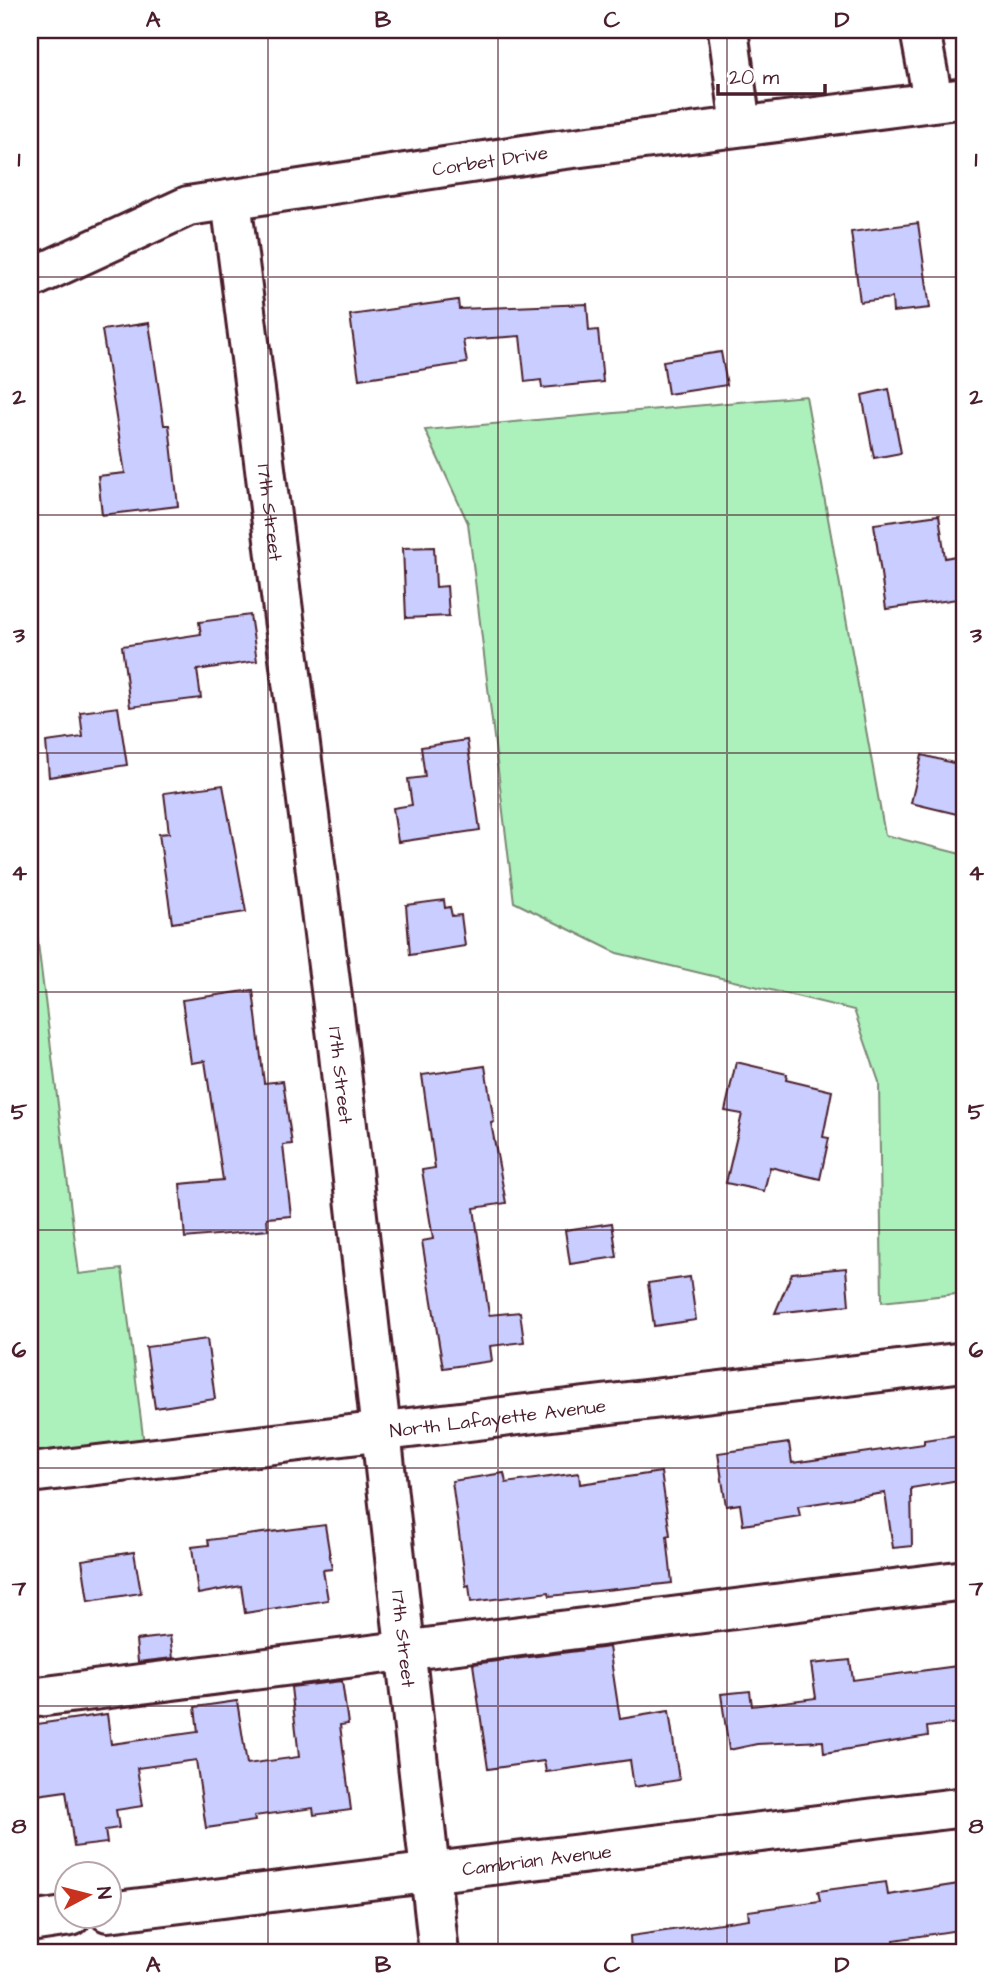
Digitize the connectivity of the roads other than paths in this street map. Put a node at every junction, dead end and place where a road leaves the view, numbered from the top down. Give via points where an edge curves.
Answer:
1 (728, 30) edge
2 (920, 30) edge
3 (956, 100) edge
4 (741, 125) junction
5 (231, 200) junction
6 (31, 277) edge
7 (965, 1362) edge
8 (381, 1434) junction
9 (30, 1473) edge
10 (965, 1580) edge
11 (405, 1652) junction
12 (30, 1698) edge
13 (965, 1807) edge
14 (430, 1872) junction
15 (122, 1910) edge
16 (52, 1919) edge
17 (30, 1922) edge
18 (439, 1953) edge

1 - 4 street
2 - 3 street
3 - 4 street, Corbet Drive
4 - 5 street, Corbet Drive
5 - 6 street, Corbet Drive via 188,206
5 - 8 street, 17th Street via 338,1045
7 - 8 street, North Lafayette Avenue
8 - 9 street, North Lafayette Avenue
8 - 11 street, 17th Street
10 - 11 street
11 - 12 street
11 - 14 street, 17th Street
13 - 14 street, Cambrian Avenue
14 - 15 street, Cambrian Avenue
14 - 18 street, 17th Street
16 - 17 street

